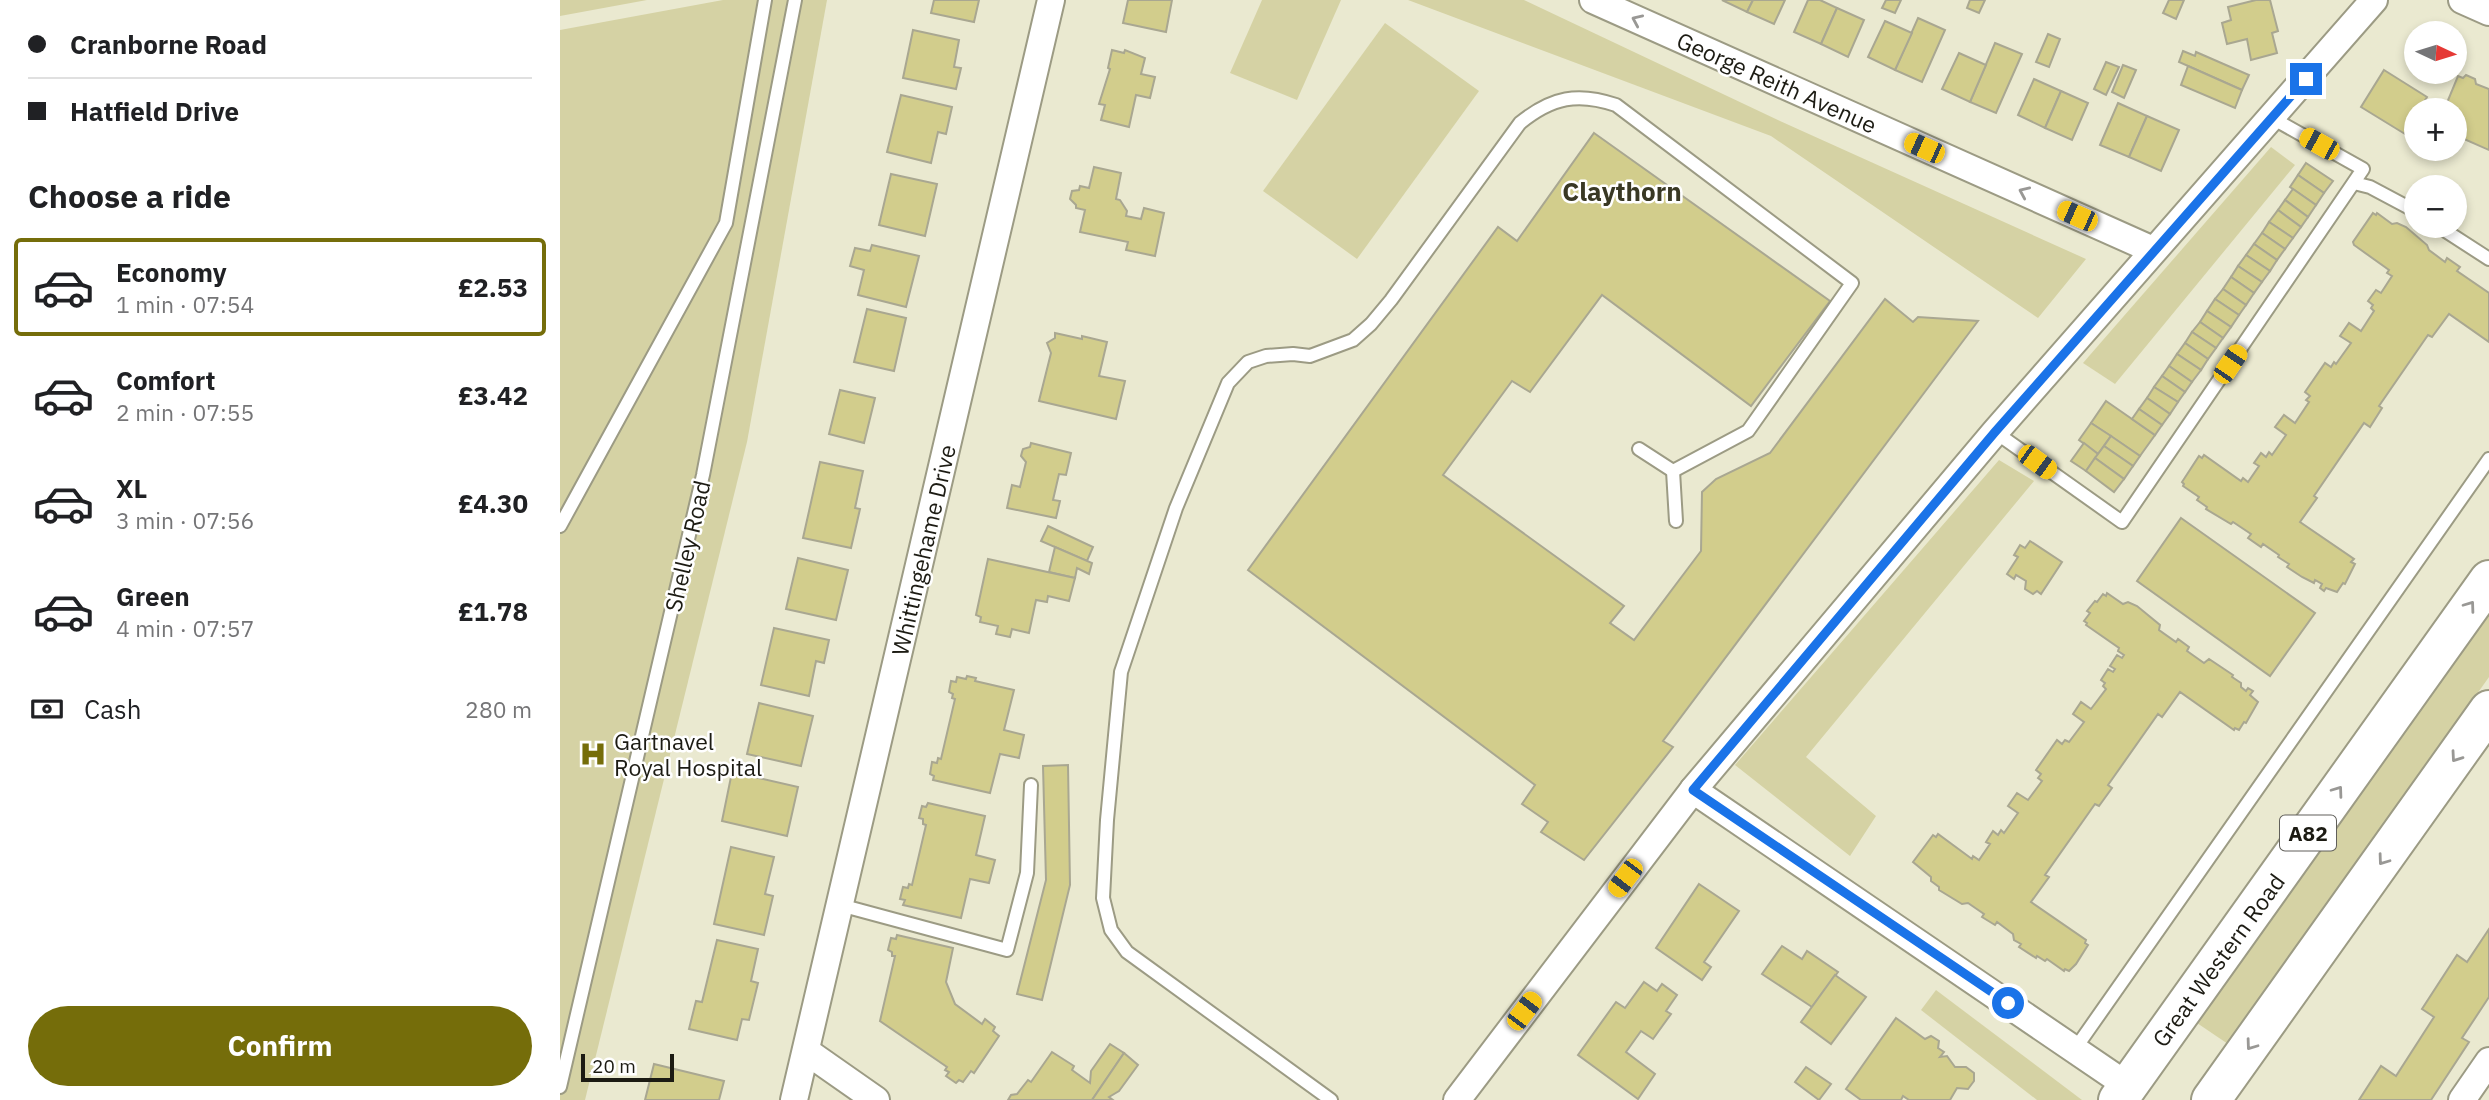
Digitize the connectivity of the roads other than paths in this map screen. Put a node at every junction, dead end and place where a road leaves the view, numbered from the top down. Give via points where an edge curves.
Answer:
1 (765, 0) edge
2 (795, 0) edge
3 (1051, 0) edge
4 (1592, 0) edge
5 (2374, 0) edge
6 (2462, 0) edge
7 (2489, 12) edge
8 (2272, 118) junction
9 (2354, 183) junction
10 (2404, 205) edge
11 (2457, 238) edge
12 (2153, 250) junction
13 (2489, 259) edge
14 (1995, 432) junction
15 (1639, 449) dead end
16 (2489, 458) edge
17 (1673, 471) junction
18 (1676, 521) dead end
19 (560, 526) edge
20 (2489, 580) edge
21 (2489, 710) edge
22 (1031, 785) dead end
23 (1693, 790) junction
24 (840, 905) junction
25 (2075, 1049) junction
26 (806, 1051) junction
27 (2489, 1061) edge
28 (560, 1087) edge
29 (2123, 1093) edge
30 (794, 1100) edge
31 (876, 1100) edge
32 (1331, 1100) edge
33 (1457, 1100) edge
34 (2211, 1100) edge
35 (2462, 1100) edge

1 - 19 lane via 726,223
2 - 28 lane, Shelley Road via 704,475
3 - 24 street, Whittingehame Drive
12 -> 4 street, George Reith Avenue
5 - 8 street
6 - 7 street
8 - 9 lane via 2363,169
8 - 12 street
9 - 10 lane
9 - 14 lane via 2122,522
11 - 13 lane
12 - 14 street
14 - 23 street
15 - 17 lane
16 - 25 lane
17 - 18 lane
17 - 32 lane via 1748,431 1852,283 1616,105 1598,99 1554,101 1520,123 1391,300 1353,340 1310,356 1266,356 1248,362 1228,383 1176,508 1121,673 1104,898 1111,930 1127,952
29 -> 20 main road, Great Western Road / A82
21 -> 34 main road
22 - 24 lane via 1027,873 1007,950
23 - 25 street
23 - 33 street
24 - 26 street, Whittingehame Drive
25 - 29 street
26 - 30 street, Whittingehame Drive
26 - 31 street
27 - 35 street

